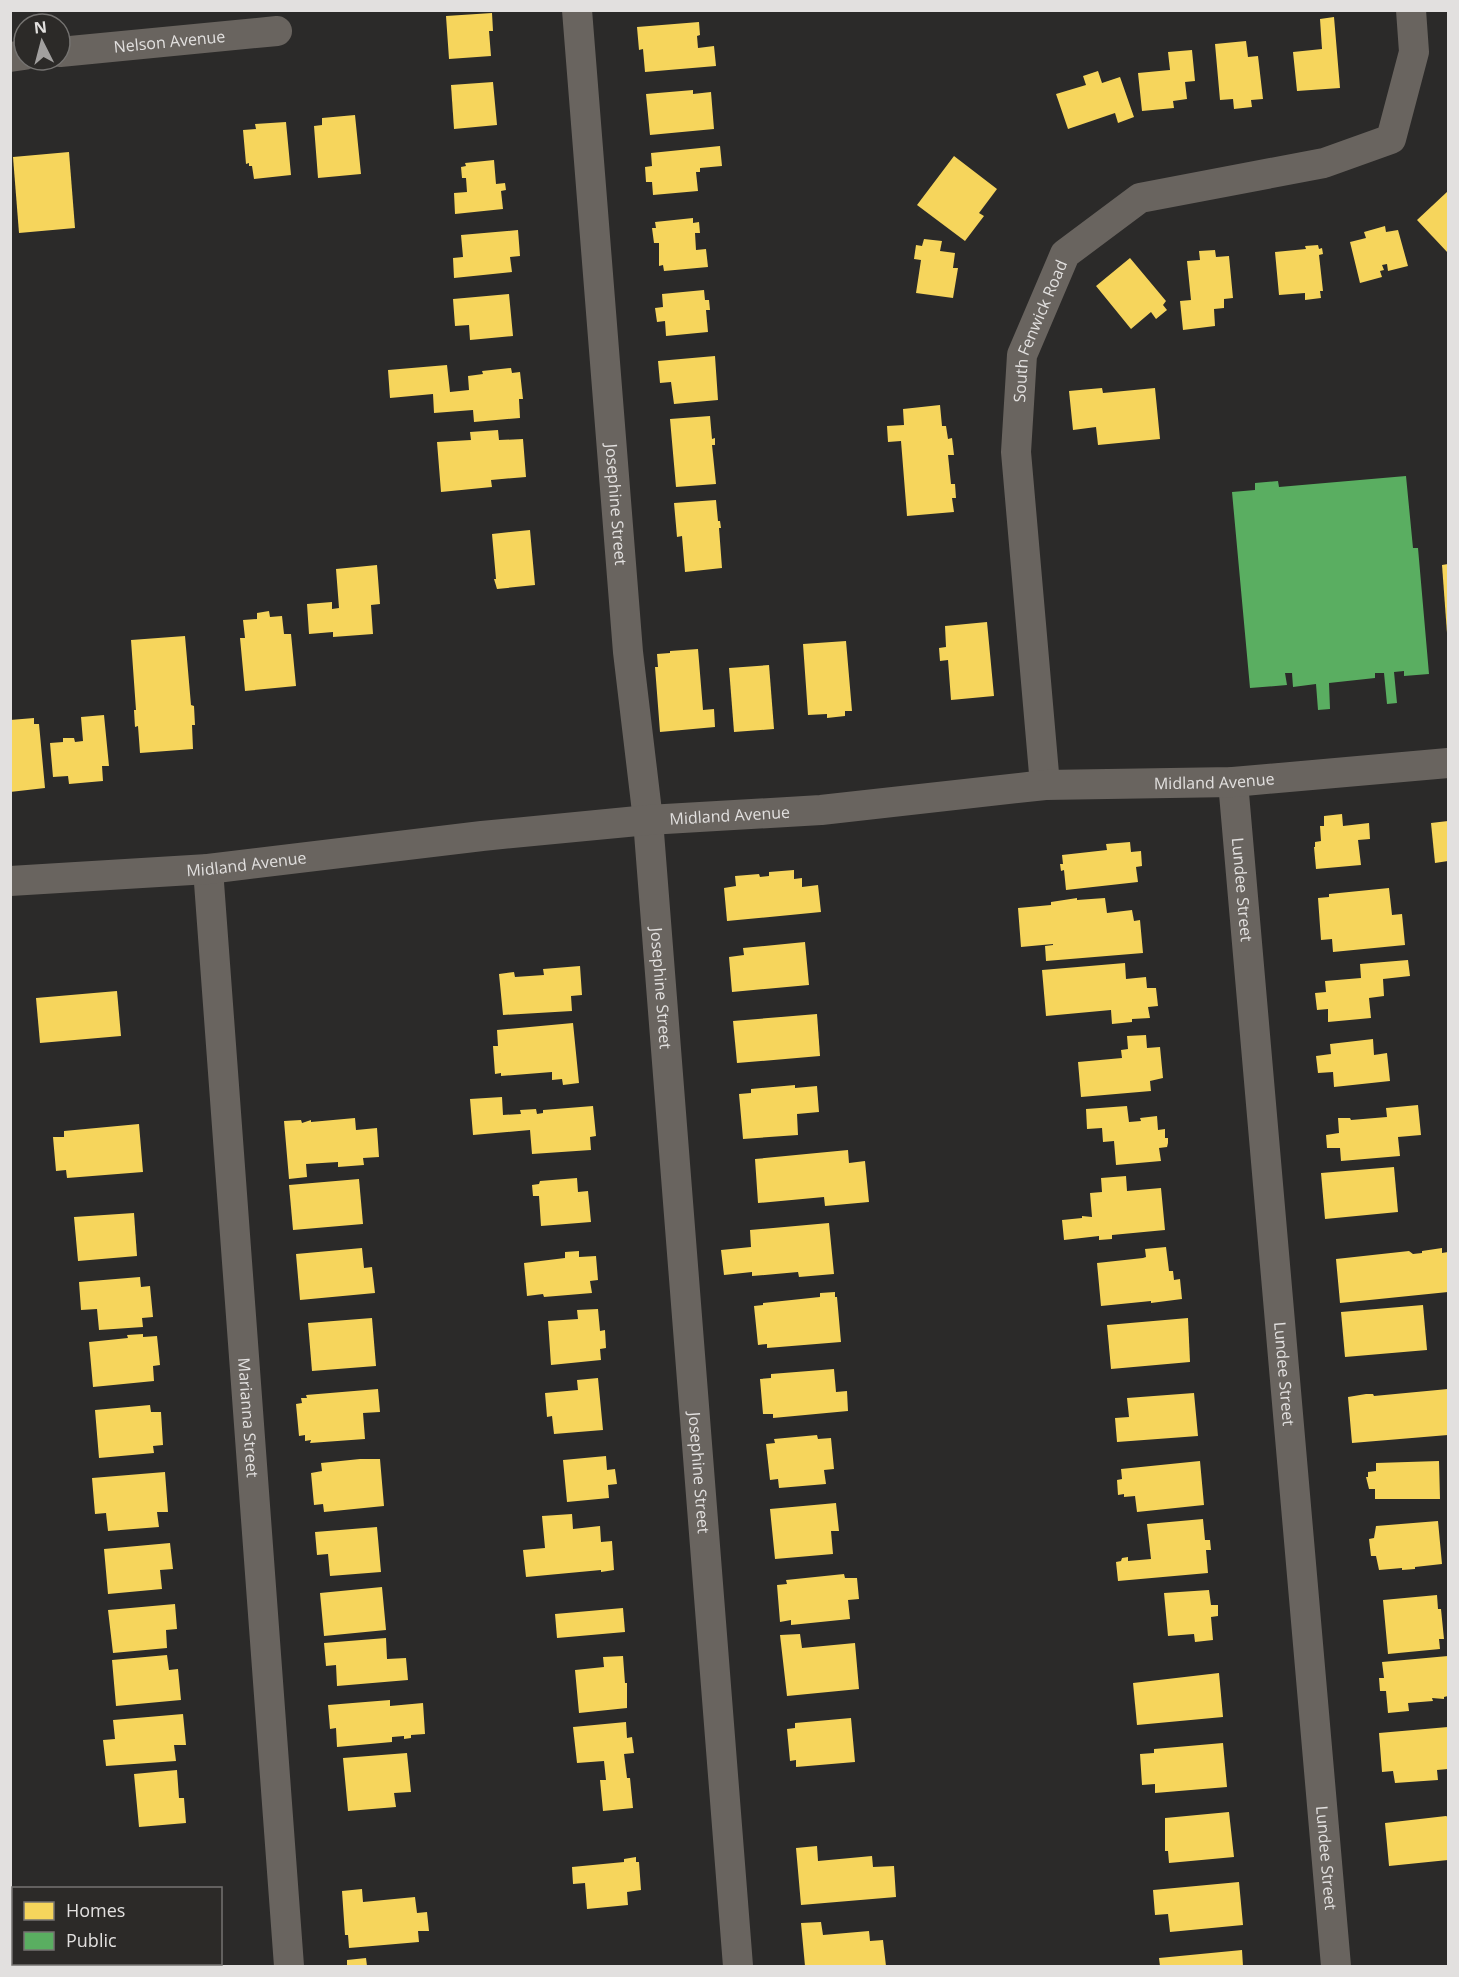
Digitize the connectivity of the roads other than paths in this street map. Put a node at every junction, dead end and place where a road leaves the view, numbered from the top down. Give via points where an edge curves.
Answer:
1 (577, 10) edge
2 (1411, 10) edge
3 (277, 31) dead end
4 (72, 51) edge
5 (1449, 763) edge
6 (1233, 782) junction
7 (1045, 785) junction
8 (648, 820) junction
9 (208, 869) junction
10 (10, 881) edge
11 (289, 1966) edge
12 (738, 1966) edge
13 (1336, 1966) edge

1 - 8 street, Josephine Street via 628,652
2 - 7 street, South Fenwick Road via 1414,52 1391,139 1324,163 1140,198 1065,254 1022,355 1016,452
3 - 4 street, Nelson Avenue
5 - 6 street, Midland Avenue
6 - 7 street, Midland Avenue
6 - 13 street, Lundee Street
7 - 8 street, Midland Avenue via 821,810
8 - 9 street, Midland Avenue
8 - 12 street, Josephine Street
9 - 10 street, Midland Avenue
9 - 11 street, Marianna Street

